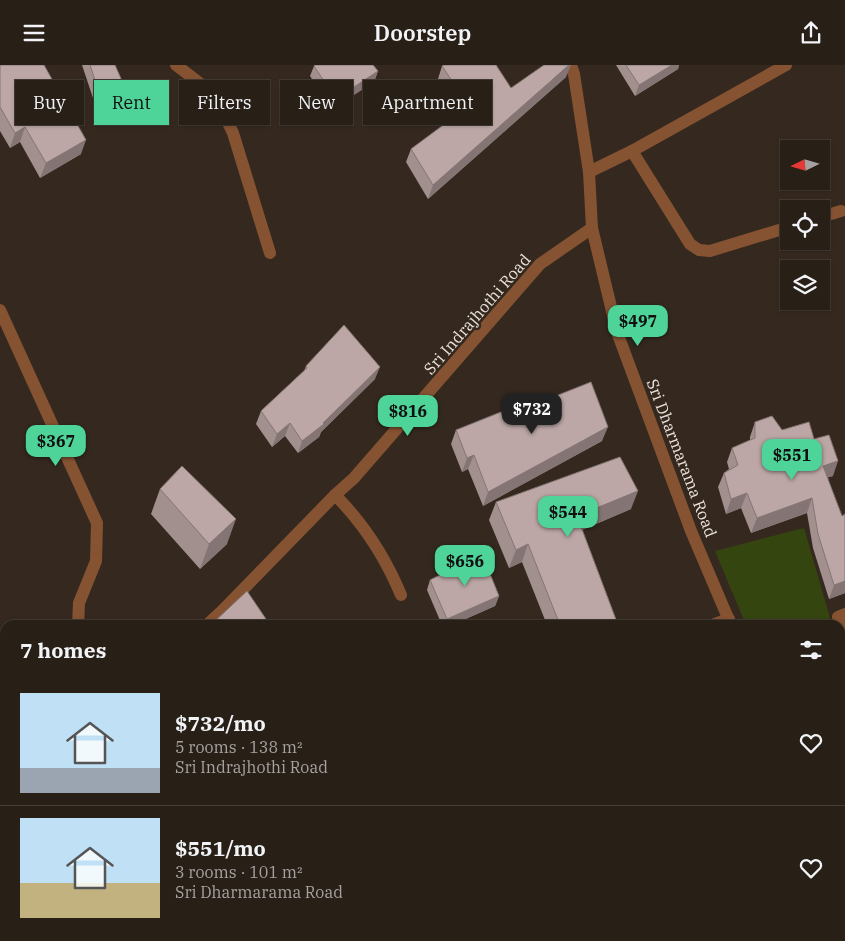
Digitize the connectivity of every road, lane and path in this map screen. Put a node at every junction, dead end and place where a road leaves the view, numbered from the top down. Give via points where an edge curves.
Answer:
1 (176, 65) edge
2 (571, 65) edge
3 (786, 65) edge
4 (632, 151) junction
5 (589, 172) junction
6 (841, 211) dead end
7 (830, 214) edge
8 (592, 227) junction
9 (780, 230) edge
10 (270, 253) dead end
11 (0, 310) edge
12 (335, 495) junction
13 (401, 595) dead end
14 (78, 620) edge
15 (212, 620) edge
16 (729, 620) edge

1 - 10 street via 206,88 220,106 233,133
2 - 5 street, Sri Dharmarama Road
3 - 4 street
4 - 5 street
4 - 9 street via 690,244 699,250 710,251
5 - 8 street, Sri Dharmarama Road
6 - 7 street
8 - 12 street, Sri Indrajhothi Road via 540,264 354,478
8 - 16 street, Sri Dharmarama Road via 617,331 691,531
11 - 14 street via 97,523 96,561 79,603
12 - 13 street via 365,531
12 - 15 street, Sri Indrajhothi Road

